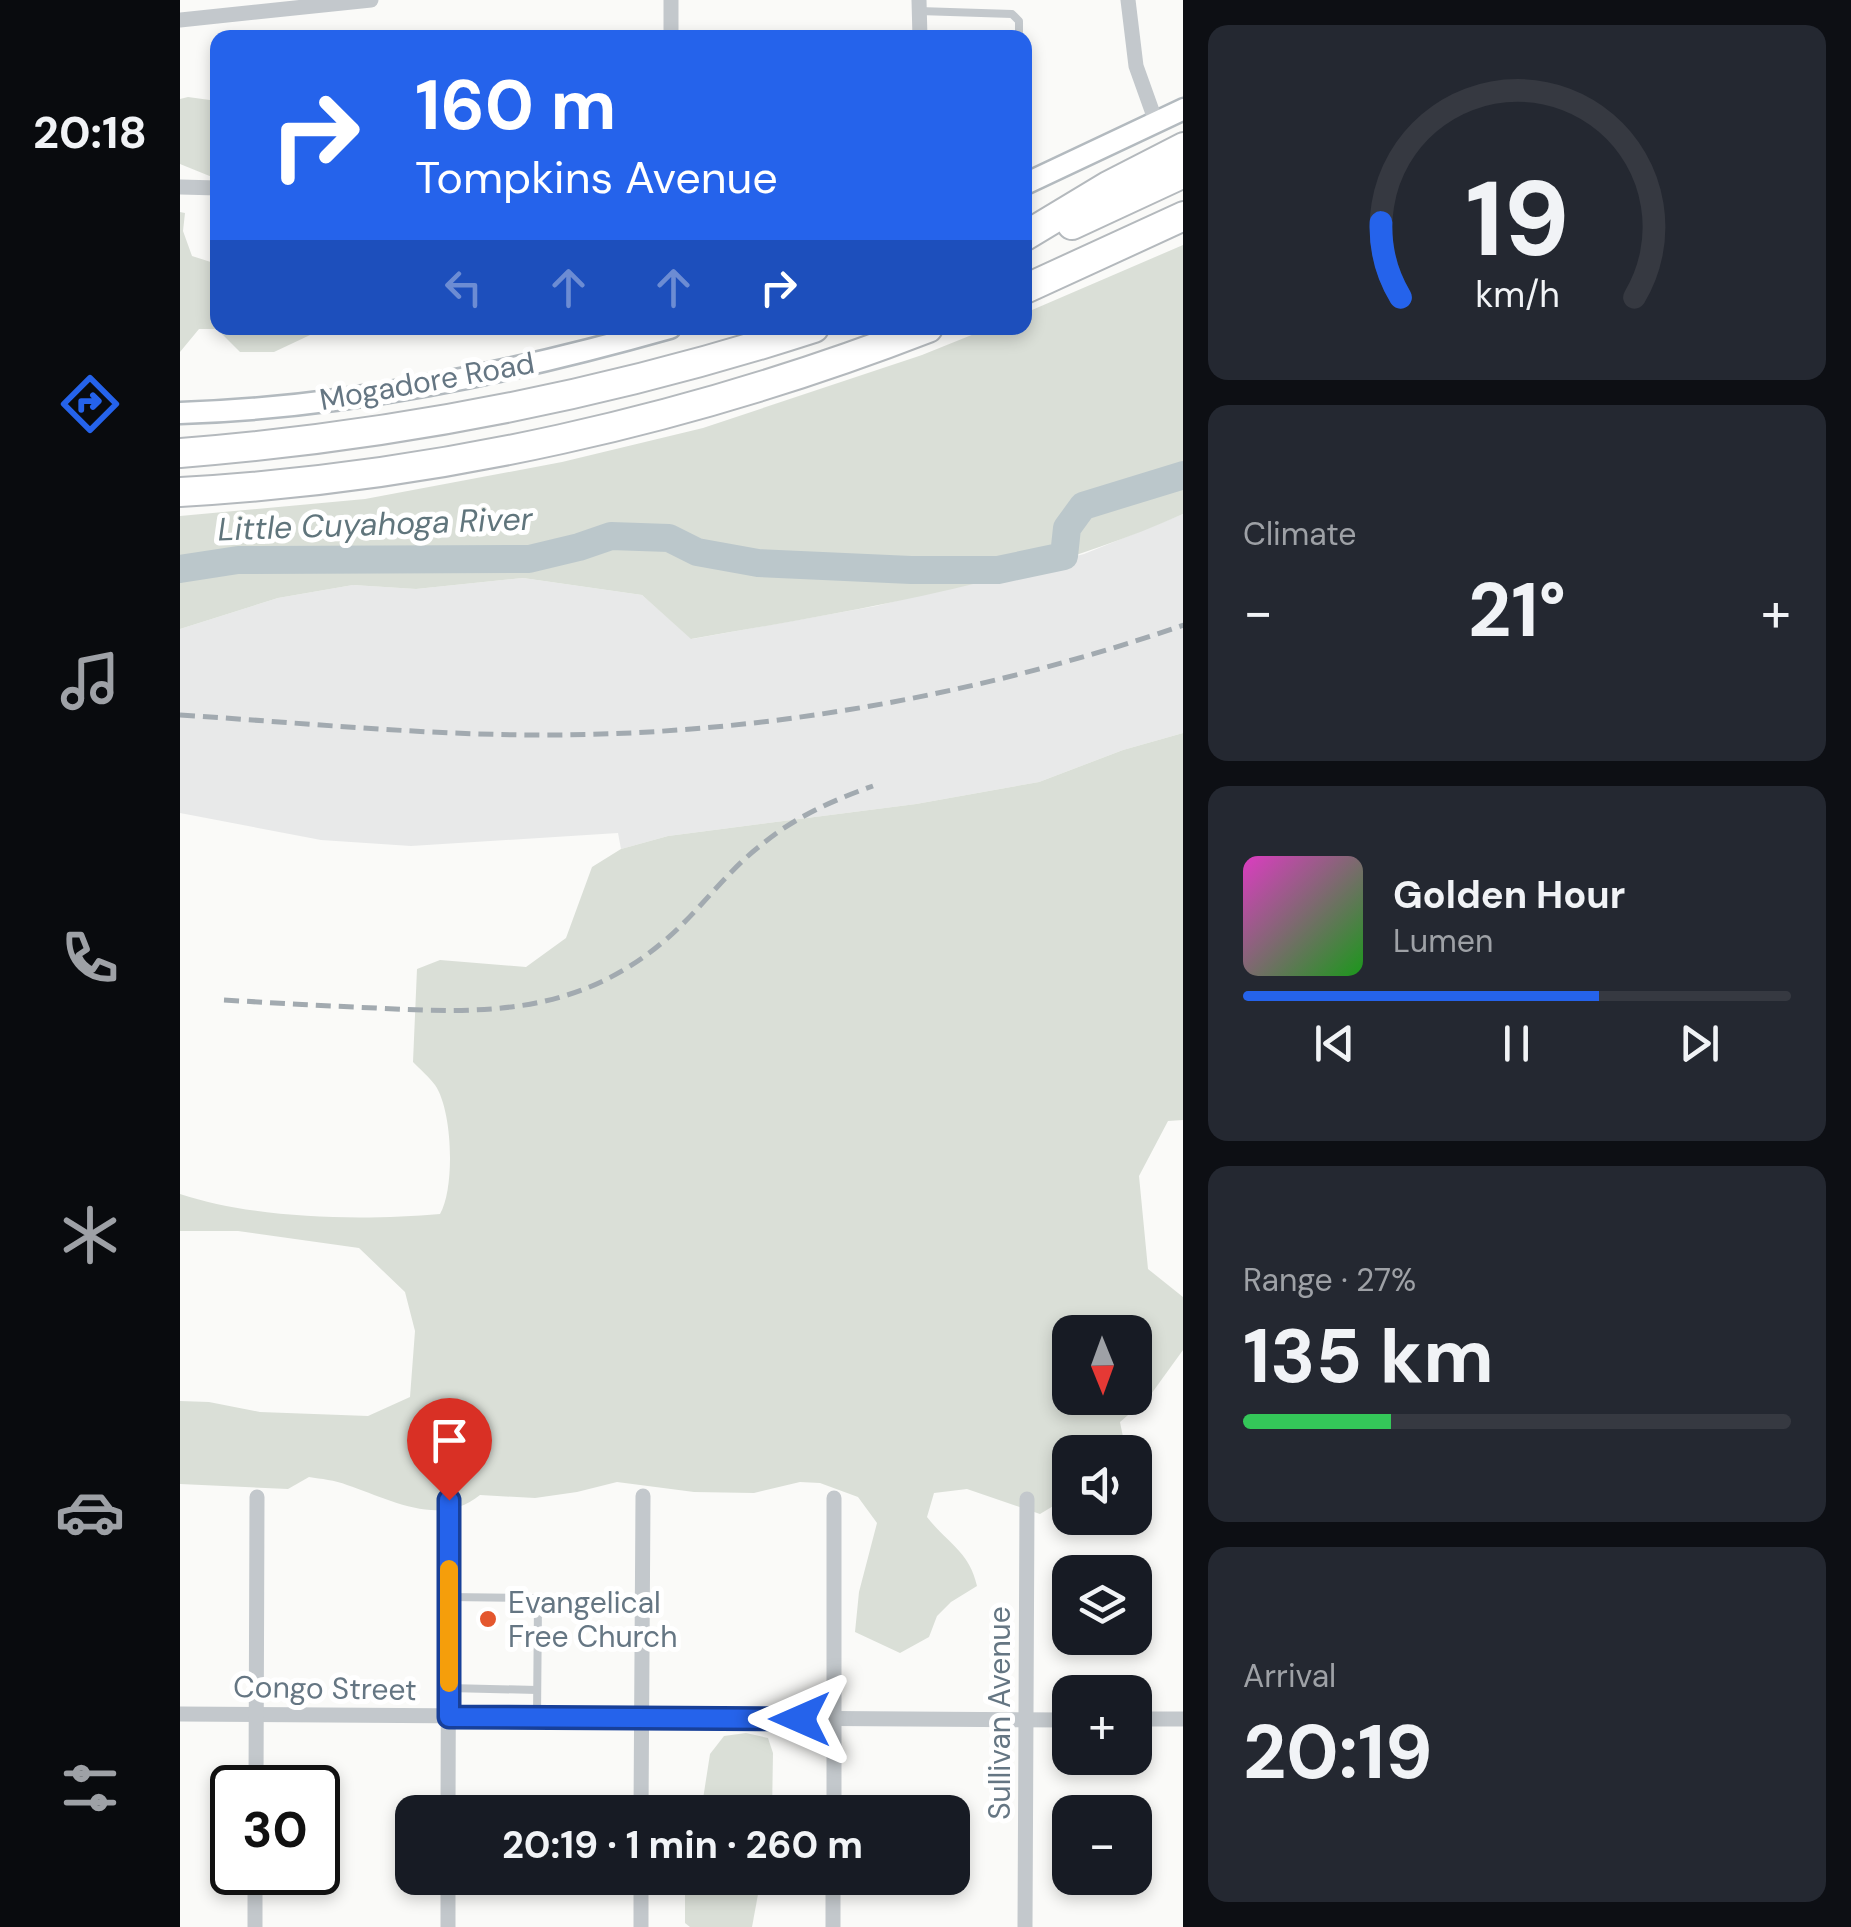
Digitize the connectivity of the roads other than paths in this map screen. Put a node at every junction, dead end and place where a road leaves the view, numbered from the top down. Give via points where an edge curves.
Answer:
1 (371, 0) edge
2 (671, 0) edge
3 (1128, 0) edge
4 (919, 6) edge
5 (180, 20) edge
6 (671, 30) edge
7 (1019, 30) edge
8 (1183, 109) edge
9 (1156, 122) junction
10 (1183, 148) edge
11 (1183, 173) edge
12 (1032, 181) edge
13 (180, 187) edge
14 (210, 188) edge
15 (1183, 216) edge
16 (1032, 232) edge
17 (1032, 243) edge
18 (1032, 286) edge
19 (643, 335) edge
20 (791, 335) edge
21 (910, 335) edge
22 (180, 414) edge
23 (180, 453) edge
24 (180, 492) edge
25 (256, 1496) dead end
26 (643, 1496) dead end
27 (834, 1498) dead end
28 (1027, 1498) dead end
29 (449, 1500) dead end
30 (449, 1597) junction
31 (449, 1688) junction
32 (537, 1690) junction
33 (180, 1714) edge
34 (256, 1715) junction
35 (449, 1717) junction
36 (537, 1718) junction
37 (642, 1718) junction
38 (834, 1719) junction
39 (1152, 1719) edge
40 (1183, 1719) edge
41 (1027, 1720) junction
42 (1052, 1720) edge
43 (256, 1765) edge
44 (448, 1795) edge
45 (641, 1795) edge
46 (834, 1795) edge
47 (256, 1895) edge
48 (448, 1895) edge
49 (641, 1895) edge
50 (833, 1895) edge
51 (255, 1927) edge
52 (448, 1927) edge
53 (641, 1927) edge
54 (833, 1927) edge
55 (1026, 1927) edge

1 - 5 street
2 - 6 street
3 - 9 street via 1136,66
4 - 7 lane via 1012,14
8 - 9 street
9 - 12 street
10 - 16 highway
11 - 17 highway
13 - 14 street
15 - 18 highway
19 - 22 street, Mogadore Road via 436,383
20 - 23 highway via 516,408 324,439
21 - 24 highway via 736,393 565,438 357,474
25 - 34 street
26 - 37 street
27 - 38 street
28 - 41 street, Sullivan Avenue
29 - 30 street
30 - 31 street
30 - 32 lane via 534,1598
31 - 32 lane
31 - 35 street
32 - 36 lane
33 - 34 street, Congo Street
34 - 35 street, Congo Street
34 - 43 street
35 - 36 street, Congo Street
35 - 44 street
36 - 37 street, Congo Street
37 - 38 street, Congo Street
37 - 45 street
38 - 41 street, Congo Street
38 - 46 street
39 - 40 street
41 - 42 street, Congo Street
41 - 55 street, Sullivan Avenue
47 - 51 street
48 - 52 street
49 - 53 street
50 - 54 street

